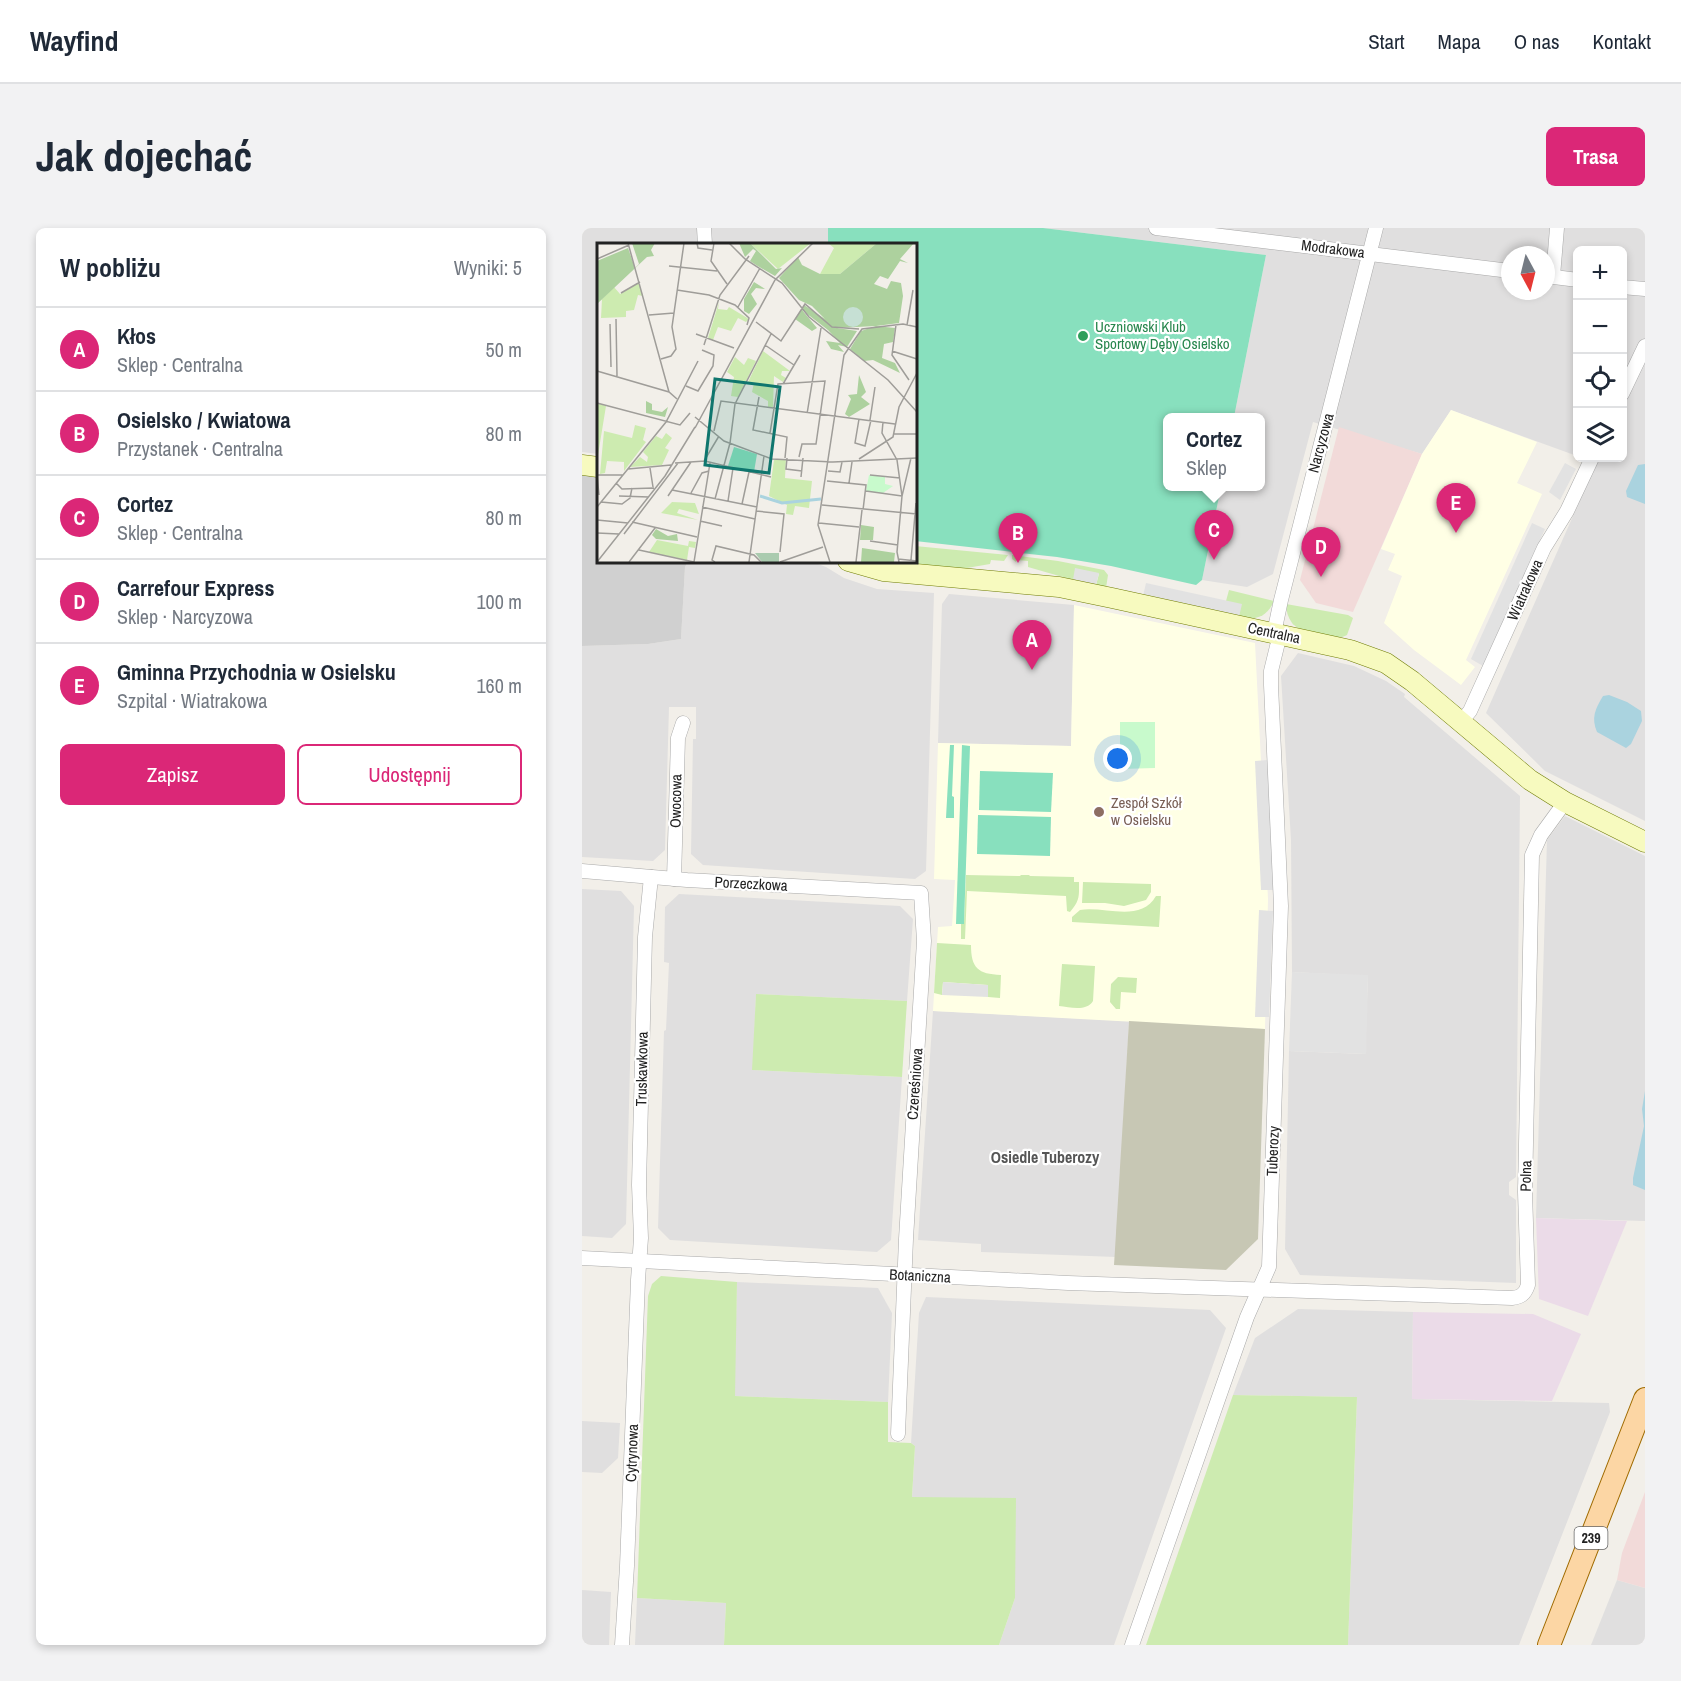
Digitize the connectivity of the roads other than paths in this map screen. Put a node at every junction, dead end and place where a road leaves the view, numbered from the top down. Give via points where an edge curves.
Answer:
1 (704, 228) edge
2 (1376, 228) edge
3 (1557, 228) edge
4 (1165, 229) edge
5 (705, 243) edge
6 (1554, 246) edge
7 (1370, 254) junction
8 (1501, 270) edge
9 (1555, 277) edge
10 (1573, 279) edge
11 (1627, 287) edge
12 (1645, 289) edge
13 (1645, 346) edge
14 (1627, 385) edge
15 (1590, 462) edge
16 (582, 465) edge
17 (597, 467) edge
18 (852, 562) edge
19 (1277, 633) junction
20 (683, 723) dead end
21 (1460, 723) junction
22 (1565, 802) junction
23 (1645, 842) edge
24 (582, 871) edge
25 (651, 877) junction
26 (674, 879) junction
27 (921, 893) joint
28 (582, 1258) edge
29 (639, 1261) junction
30 (905, 1275) junction
31 (1259, 1291) junction
32 (1645, 1399) edge
33 (898, 1434) dead end
34 (622, 1645) edge
35 (1132, 1645) edge
36 (1549, 1645) edge

1 - 5 street
2 - 7 street, Narcyzowa
3 - 6 street
4 - 7 street, Modrakowa
7 - 8 street, Modrakowa
7 - 19 street, Narcyzowa via 1281,600
9 - 10 street
11 - 12 street
13 - 14 street
15 - 21 street, Wiatrakowa via 1544,548 1470,711
16 - 17 street
18 - 19 street, Centralna via 883,571 1059,587
19 - 21 street, Centralna via 1386,663
19 - 31 street, Tuberozy via 1271,685 1281,895 1269,1267
20 - 26 street, Owocowa via 678,738
21 - 22 street, Centralna via 1530,780
22 - 23 street, Centralna
22 - 31 street, Polna via 1532,855 1525,1192 1528,1279 1524,1294 1512,1298
24 - 25 street, Porzeczkowa
25 - 26 street, Porzeczkowa
25 - 29 street, Truskawkowa via 645,937
26 - 27 street, Porzeczkowa
27 - 30 street, Czereśniowa via 924,941
28 - 29 street, Botaniczna
29 - 30 street, Botaniczna
29 - 34 street, Cytrynowa
30 - 31 street, Botaniczna
30 - 33 street, Czereśniowa
31 - 35 street, Tuberozy via 1244,1323
32 - 36 main road, 239

